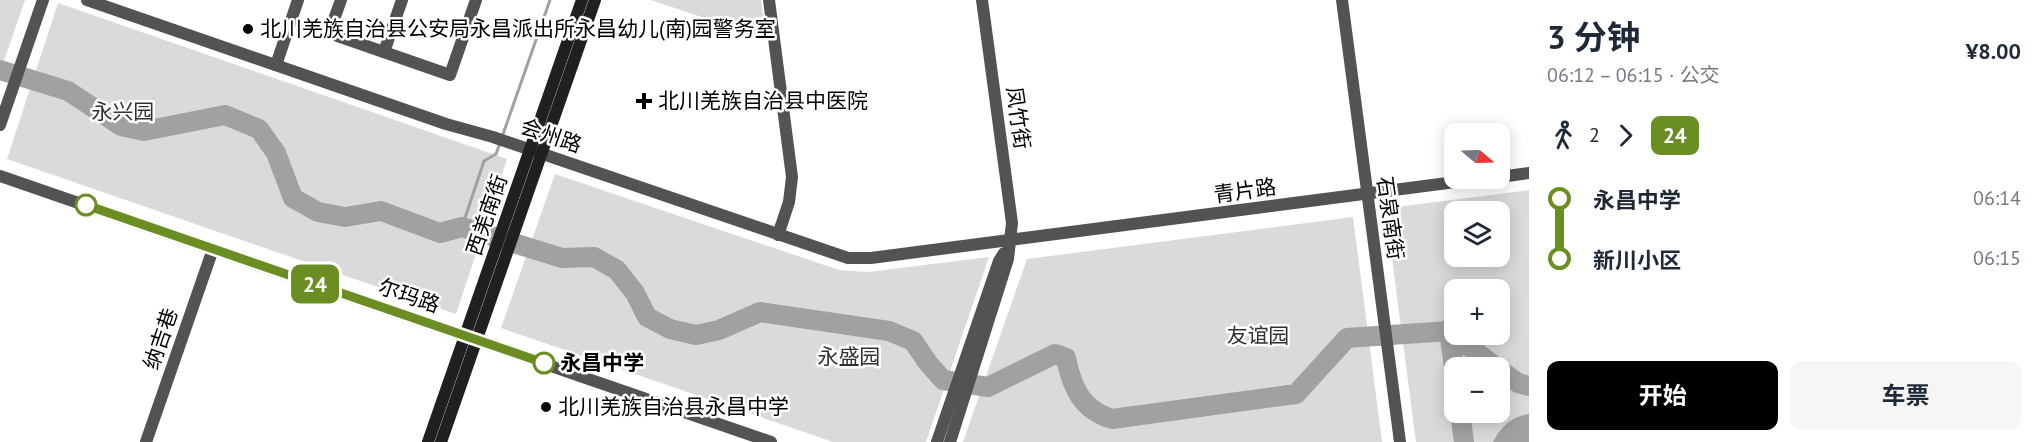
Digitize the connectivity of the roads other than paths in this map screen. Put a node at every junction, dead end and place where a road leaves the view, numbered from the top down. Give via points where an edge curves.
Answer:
1 (43, 0) edge
2 (87, 0) edge
3 (298, 0) edge
4 (341, 0) edge
5 (402, 0) edge
6 (476, 0) edge
7 (582, 0) edge
8 (595, 0) edge
9 (769, 0) edge
10 (982, 0) edge
11 (1342, 0) edge
12 (384, 52) junction
13 (276, 65) junction
14 (0, 125) edge
15 (536, 152) junction
16 (1529, 173) edge
17 (0, 176) edge
18 (1510, 176) edge
19 (1444, 184) edge
20 (1367, 194) junction
21 (778, 235) junction
22 (1010, 242) junction
23 (213, 249) junction
24 (471, 338) junction
25 (959, 396) junction
26 (146, 442) edge
27 (428, 442) edge
28 (441, 442) edge
29 (771, 442) edge
30 (937, 442) edge
31 (950, 442) edge
32 (1400, 442) edge

1 - 14 street
2 - 13 street, 会州路
3 - 13 street
4 - 12 street via 329,33
5 - 12 street
6 - 12 street via 450,75
7 - 15 main road, 西羌南街
8 - 15 main road, 西羌南街
9 - 21 street via 792,177
10 - 22 street, 凤竹街 via 1012,223
11 - 20 street, 石泉南街
13 - 15 street, 会州路
15 - 21 street, 会州路
15 - 24 main road, 西羌南街
16 - 18 street
17 - 23 street, 尔玛路
19 - 20 street, 青片路
20 - 22 street, 青片路
20 - 32 street, 石泉南街
21 - 22 street, 会州路 via 859,259
22 - 25 street, 凤竹街 via 999,261
23 - 24 street, 尔玛路
23 - 26 street, 纳吉巷
24 - 27 main road, 西羌南街
24 - 28 main road, 西羌南街
24 - 29 street, 尔玛路
25 - 30 street, 凤竹街
25 - 31 street, 凤竹街

